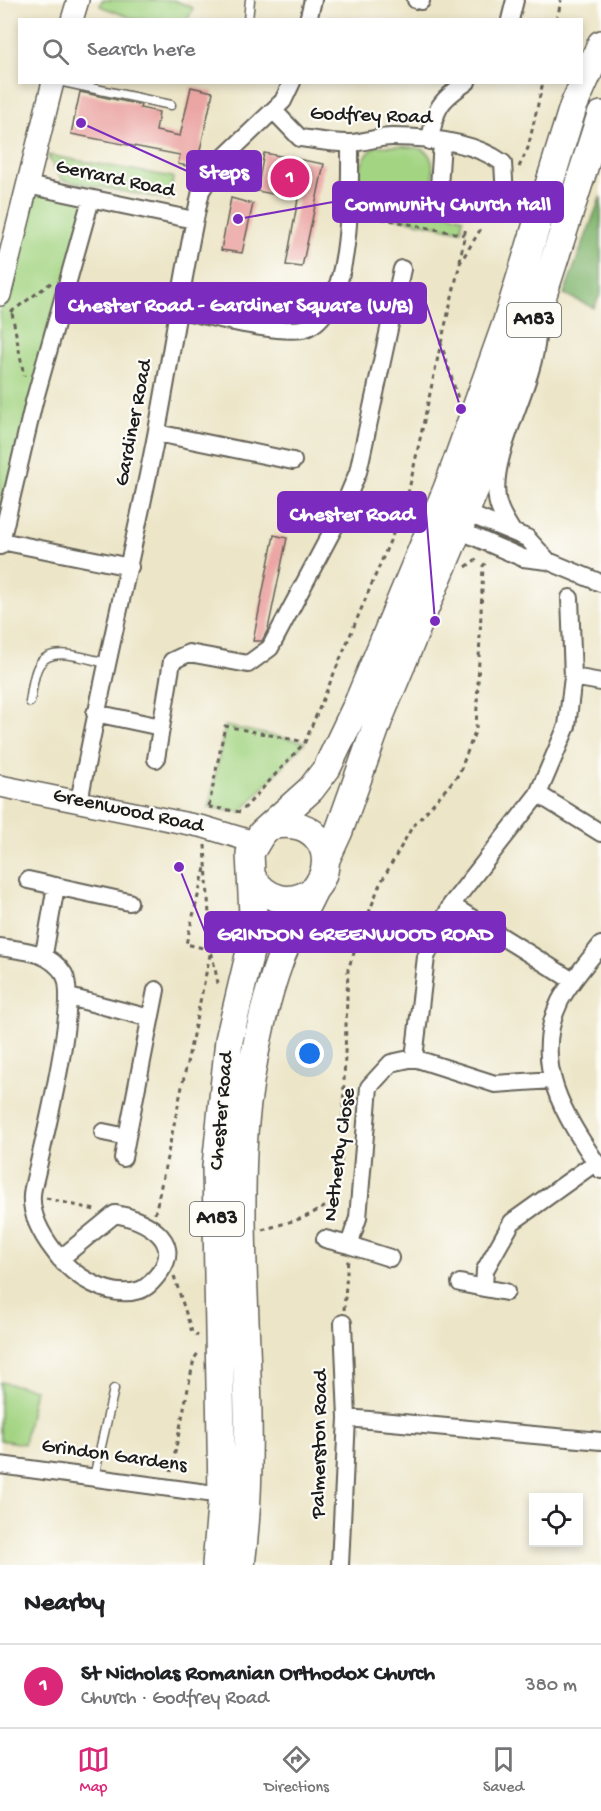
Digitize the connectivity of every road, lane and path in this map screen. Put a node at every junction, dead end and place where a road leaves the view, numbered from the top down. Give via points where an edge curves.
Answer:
1 (250, 0) edge
2 (313, 0) edge
3 (515, 0) edge
4 (561, 0) edge
5 (248, 18) edge
6 (308, 18) edge
7 (510, 18) edge
8 (557, 18) edge
9 (601, 44) edge
10 (52, 84) edge
11 (72, 84) edge
12 (291, 84) edge
13 (464, 84) edge
14 (543, 84) edge
15 (171, 105) dead end
16 (274, 111) junction
17 (601, 115) edge
18 (436, 142) junction
19 (350, 143) junction
20 (27, 185) junction
21 (91, 199) junction
22 (500, 202) junction
23 (350, 212) junction
24 (469, 212) junction
25 (195, 220) junction
26 (465, 235) junction
27 (460, 263) junction
28 (402, 269) dead end
29 (71, 272) junction
30 (338, 290) junction
31 (395, 302) junction
32 (3, 303) edge
33 (539, 307) junction
34 (179, 310) junction
35 (12, 313) junction
36 (441, 343) junction
37 (458, 401) dead end
38 (34, 402) junction
39 (157, 433) junction
40 (293, 461) dead end
41 (449, 519) junction
42 (512, 531) junction
43 (1, 541) edge
44 (0, 546) edge
45 (493, 552) junction
46 (548, 561) junction
47 (130, 567) junction
48 (462, 574) dead end
49 (601, 583) edge
50 (570, 598) dead end
51 (107, 663) junction
52 (573, 677) junction
53 (601, 682) edge
54 (30, 702) dead end
55 (95, 714) junction
56 (161, 727) junction
57 (305, 742) junction
58 (156, 759) dead end
59 (0, 786) edge
60 (538, 794) junction
61 (79, 802) junction
62 (207, 817) junction
63 (601, 833) edge
64 (263, 834) junction
65 (326, 859) junction
66 (206, 864) junction
67 (251, 876) junction
68 (28, 880) dead end
69 (56, 886) junction
70 (314, 890) junction
71 (129, 902) dead end
72 (451, 905) junction
73 (601, 945) edge
74 (0, 947) edge
75 (212, 950) junction
76 (44, 954) junction
77 (573, 981) junction
78 (156, 990) dead end
79 (220, 995) dead end
80 (69, 997) junction
81 (150, 1018) junction
82 (414, 1058) junction
83 (553, 1080) junction
84 (103, 1132) dead end
85 (127, 1137) junction
86 (123, 1158) dead end
87 (598, 1166) edge
88 (32, 1195) junction
89 (114, 1214) junction
90 (153, 1227) junction
91 (244, 1235) junction
92 (325, 1239) dead end
93 (349, 1245) junction
94 (390, 1258) dead end
95 (60, 1259) junction
96 (460, 1283) dead end
97 (484, 1288) junction
98 (506, 1292) dead end
99 (343, 1323) joint
100 (200, 1351) dead end
101 (114, 1389) dead end
102 (347, 1418) junction
103 (601, 1441) edge
104 (0, 1465) edge
105 (94, 1477) junction
106 (168, 1487) junction
107 (222, 1494) junction
108 (216, 1565) edge
109 (241, 1565) edge
110 (340, 1565) edge

1 - 5 lane
2 - 6 street
3 - 7 street
4 - 8 path
9 - 41 main road, Chester Road / A183 via 573,107
10 - 20 street
11 - 15 lane
12 - 16 street, Gardiner Road
13 - 18 street via 439,104 433,118
14 - 22 path via 528,148
16 - 19 street, Godfrey Road via 300,138
16 - 25 street, Gardiner Road via 218,163 201,191
17 - 33 main road, Chester Road / A183
18 - 19 street, Godfrey Road via 391,137
18 - 22 street, Godfrey Road via 487,152 502,163
18 - 24 street, Godfrey Road via 439,188 451,207
19 - 23 street
20 - 21 street, Gerrard Road
20 - 32 street
21 - 25 street, Gerrard Road
21 - 29 street
22 - 24 street
22 - 27 path
23 - 26 path
23 - 30 street
24 - 26 path
25 - 34 street, Gardiner Road
26 - 27 path
27 - 36 path
28 - 31 street
29 - 35 path via 64,273
29 - 38 street
30 - 31 street
30 - 34 street via 321,315 306,328 265,328
31 - 56 street via 357,472 337,522 270,648 248,664 189,653 172,661
32 - 35 path
33 - 41 main road, Chester Road / A183
33 - 42 street via 535,362 496,480 496,499
34 - 39 street, Gardiner Road
35 - 38 path via 28,394
36 - 37 path
36 - 57 path via 406,503
38 - 43 street
39 - 40 street
39 - 47 street, Gardiner Road
41 - 42 street via 476,517
41 - 45 street
41 - 64 main road, Chester Road / A183 via 327,768
41 - 65 main road, Chester Road / A183
42 - 46 street via 527,538
43 - 44 street
43 - 47 street
45 - 46 street
45 - 48 path via 472,560
45 - 91 path via 483,566 476,729 459,774 411,829 379,886 348,969 341,1167 330,1204 303,1218
46 - 49 street
47 - 51 street, Gardiner Road
50 - 52 street
51 - 54 lane via 58,654 48,657 39,665
51 - 55 street, Gardiner Road
52 - 53 street
52 - 60 street via 567,726
55 - 56 street
55 - 61 street, Gardiner Road
56 - 58 street
57 - 62 path via 241,813
57 - 62 path via 225,726
59 - 61 street, Greenwood Road
60 - 63 street
60 - 72 street
61 - 62 street, Greenwood Road
62 - 64 street, Greenwood Road
62 - 66 path
64 - 65 main road via 297,824 308,829 323,846
64 - 67 main road, Chester Road / A183 via 249,865
65 - 70 main road, Chester Road / A183 via 321,881
66 - 75 path
66 - 75 path via 186,944
67 - 70 main road via 268,895 279,900 302,898
67 - 107 main road, Chester Road / A183 via 254,935 229,1040 216,1166
68 - 69 street
69 - 71 street
69 - 76 street
70 - 91 main road, Chester Road / A183 via 281,959 256,1050 243,1150
72 - 77 street
72 - 82 street via 426,957
73 - 77 street
74 - 76 street
75 - 79 path
75 - 90 path
76 - 80 street via 64,975
77 - 83 street via 559,1003 550,1037
78 - 81 street
80 - 81 street
80 - 88 street
81 - 85 street
82 - 83 street via 495,1084
82 - 93 street, Netherby Close via 391,1063 369,1087 358,1218
83 - 87 street via 568,1120
84 - 85 street
85 - 86 street
87 - 97 street via 512,1222 486,1270
88 - 89 path
88 - 95 street via 43,1237
89 - 90 street
89 - 95 street
90 - 95 street via 167,1254 163,1268 142,1290 106,1289 71,1270
91 - 109 main road, Chester Road / A183 via 249,1440
92 - 93 street, Netherby Close
93 - 94 street, Netherby Close
93 - 99 path
96 - 97 street
97 - 98 street
99 - 102 street, Palmerston Road
100 - 106 path via 194,1359
101 - 105 lane
102 - 103 street
102 - 110 street, Palmerston Road
104 - 105 street, Grindon Gardens
105 - 106 street, Grindon Gardens
106 - 107 street, Grindon Gardens
107 - 108 main road, Chester Road / A183

